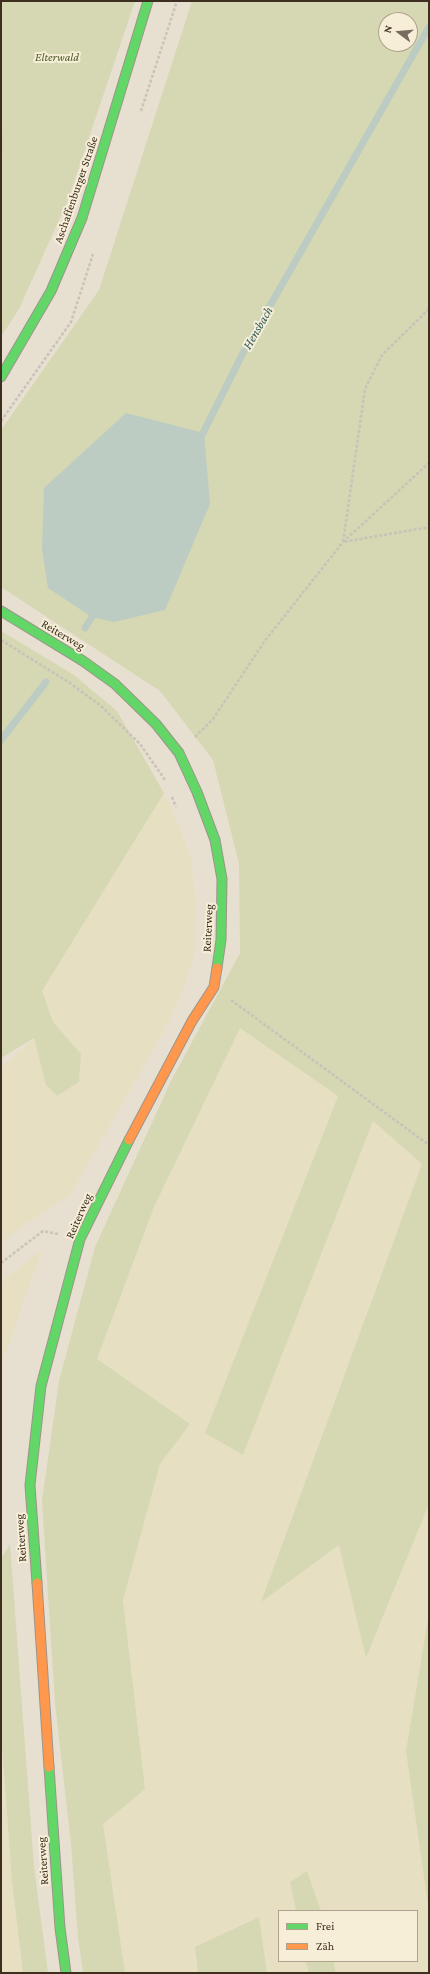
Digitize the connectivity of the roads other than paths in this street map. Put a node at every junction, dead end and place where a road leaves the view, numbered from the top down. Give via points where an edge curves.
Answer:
1 (148, 1) edge
2 (1, 377) edge
3 (1, 611) edge
4 (66, 1973) edge

1 - 2 street, Aschaffenburger Straße via 82,218 50,291
3 - 4 street, Reiterweg via 83,661 115,684 156,724 179,753 198,792 215,840 222,879 221,940 214,987 144,1110 80,1239 41,1386 30,1485 60,1928

